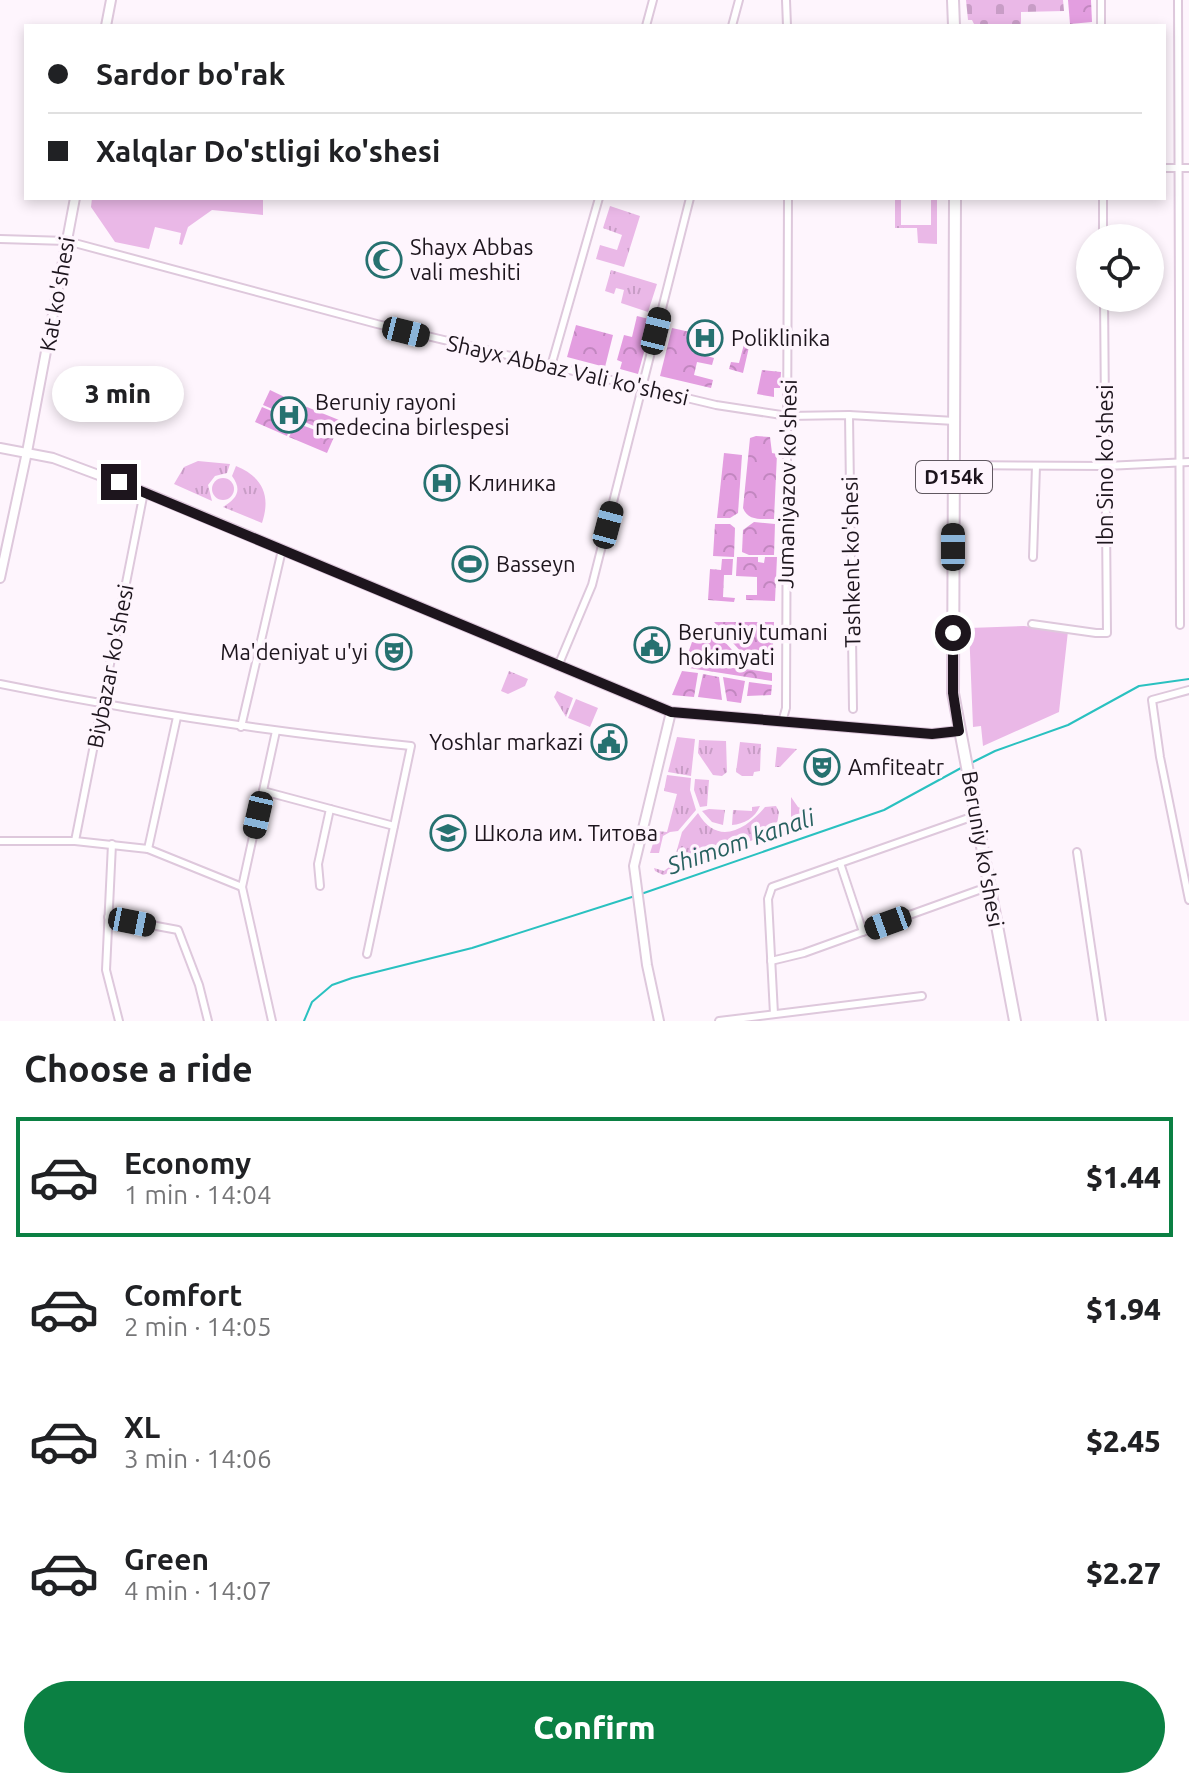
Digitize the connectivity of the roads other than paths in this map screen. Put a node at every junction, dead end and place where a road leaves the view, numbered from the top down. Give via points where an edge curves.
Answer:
1 (111, 0) edge
2 (653, 0) edge
3 (739, 0) edge
4 (786, 0) edge
5 (953, 0) edge
6 (1101, 0) edge
7 (1178, 3) edge
8 (1189, 6) edge
9 (106, 24) edge
10 (647, 24) edge
11 (733, 24) edge
12 (787, 24) edge
13 (954, 24) edge
14 (1101, 24) edge
15 (1166, 168) edge
16 (1179, 168) junction
17 (1189, 168) edge
18 (75, 200) edge
19 (598, 200) edge
20 (689, 200) edge
21 (788, 200) edge
22 (955, 200) edge
23 (1103, 200) edge
24 (1103, 224) edge
25 (0, 239) edge
26 (67, 241) junction
27 (1104, 312) edge
28 (1180, 316) junction
29 (1189, 316) edge
30 (551, 366) junction
31 (642, 389) junction
32 (1180, 389) junction
33 (1189, 389) edge
34 (849, 415) junction
35 (788, 416) junction
36 (955, 421) junction
37 (0, 448) edge
38 (27, 452) junction
39 (1180, 462) junction
40 (1189, 462) edge
41 (954, 465) junction
42 (1036, 466) junction
43 (1106, 466) junction
44 (144, 492) junction
45 (282, 550) junction
46 (1033, 557) dead end
47 (0, 578) edge
48 (1032, 624) dead end
49 (1180, 625) dead end
50 (558, 666) junction
51 (0, 684) edge
52 (1189, 690) edge
53 (102, 705) junction
54 (853, 709) dead end
55 (671, 712) junction
56 (177, 717) junction
57 (782, 722) junction
58 (241, 727) junction
59 (276, 731) junction
60 (959, 731) junction
61 (263, 791) junction
62 (330, 809) junction
63 (977, 815) junction
64 (394, 826) junction
65 (0, 841) edge
66 (75, 841) junction
67 (112, 844) junction
68 (148, 849) junction
69 (1077, 852) dead end
70 (840, 863) junction
71 (320, 886) dead end
72 (990, 886) junction
73 (242, 887) junction
74 (1189, 900) edge
75 (108, 917) junction
76 (863, 932) junction
77 (367, 954) dead end
78 (771, 961) junction
79 (922, 996) dead end
80 (774, 1014) junction
81 (119, 1021) edge
82 (208, 1021) edge
83 (272, 1021) edge
84 (659, 1021) edge
85 (719, 1021) edge
86 (1015, 1021) edge
87 (1102, 1021) edge

1 - 9 street
2 - 10 street
3 - 11 street
4 - 12 street
5 - 13 main road
6 - 14 street
7 - 8 street
7 - 16 street
15 - 16 street
16 - 17 street
16 - 28 street
18 - 26 street, Kat ko'shesi
19 - 30 street
20 - 31 street
21 - 35 street, Jumaniyazov ko'shesi
22 - 36 main road, Beruniy ko'shesi / D154k
23 - 24 street
25 - 26 street, Shayx Abbaz Vali ko'shesi
26 - 30 street, Shayx Abbaz Vali ko'shesi
26 - 38 street, Kat ko'shesi
27 - 43 street, Ibn Sino ko'shesi
28 - 29 street
28 - 32 street
30 - 31 street, Shayx Abbaz Vali ko'shesi
31 - 35 street, Shayx Abbaz Vali ko'shesi
31 - 50 street via 592,585
32 - 33 street
32 - 39 street
34 - 35 street, Shayx Abbaz Vali ko'shesi
34 - 36 street, Shayx Abbaz Vali ko'shesi
34 - 54 street, Tashkent ko'shesi
35 - 57 street, Jumaniyazov ko'shesi
36 - 41 main road, Beruniy ko'shesi / D154k
37 - 38 street
38 - 44 street
38 - 47 street, Kat ko'shesi
39 - 40 street
39 - 43 street
39 - 49 street
41 - 42 street
41 - 60 main road, Beruniy ko'shesi / D154k via 953,693
42 - 43 street
42 - 46 street
43 - 48 street, Ibn Sino ko'shesi via 1107,633
44 - 45 street
44 - 53 street, Biybazar ko'shesi
45 - 50 street
45 - 58 street
50 - 55 street
51 - 53 street
52 - 74 street via 1152,700
53 - 56 street
53 - 66 street, Biybazar ko'shesi
55 - 57 street
55 - 84 street via 634,866
56 - 58 street
56 - 68 street
57 - 60 street via 932,734
58 - 59 street
59 - 61 street
59 - 64 street via 411,746
60 - 63 main road, Beruniy ko'shesi / D154k
61 - 62 street
61 - 73 street
62 - 64 street
62 - 71 street via 318,864
63 - 70 street
63 - 72 main road, Beruniy ko'shesi / D154k
64 - 77 street
65 - 66 street
66 - 67 street
67 - 68 street
67 - 75 street
68 - 73 street
69 - 87 street
70 - 76 street
70 - 78 street via 772,887
72 - 76 street
72 - 86 main road, Beruniy ko'shesi / D154k
73 - 83 street
75 - 81 street via 106,970
75 - 82 street via 178,930
76 - 78 street
78 - 80 street
79 - 80 street
80 - 85 street

